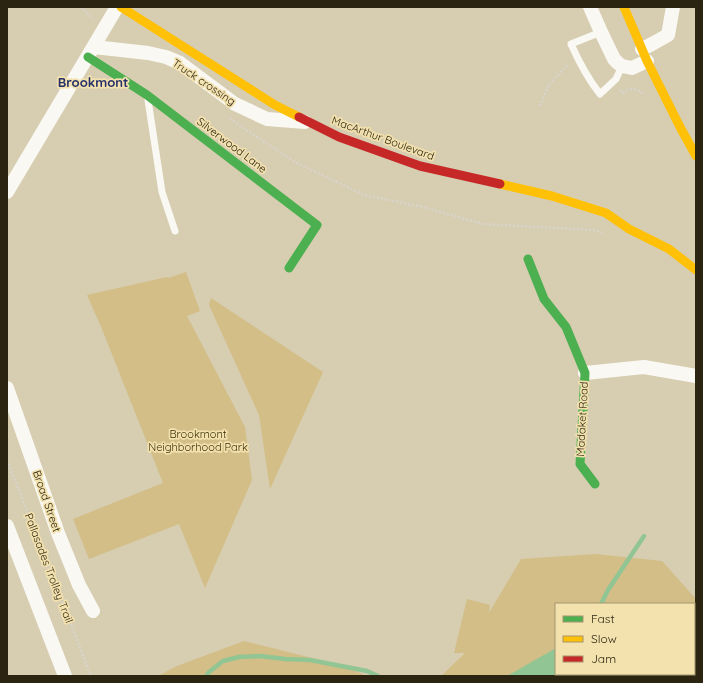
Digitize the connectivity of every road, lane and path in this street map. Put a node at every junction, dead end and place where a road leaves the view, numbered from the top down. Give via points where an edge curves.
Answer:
1 (118, 7) edge
2 (121, 7) edge
3 (590, 7) edge
4 (624, 7) edge
5 (673, 7) edge
6 (601, 32) junction
7 (91, 52) junction
8 (644, 55) junction
9 (576, 56) junction
10 (622, 66) junction
11 (613, 82) junction
12 (644, 92) dead end
13 (147, 95) junction
14 (540, 106) dead end
15 (311, 123) junction
16 (696, 156) edge
17 (7, 192) edge
18 (175, 231) dead end
19 (528, 259) dead end
20 (289, 268) dead end
21 (696, 270) edge
22 (585, 373) junction
23 (696, 376) edge
24 (7, 388) edge
25 (7, 460) edge
26 (596, 484) dead end
27 (7, 526) edge
28 (93, 611) dead end
29 (65, 676) edge
30 (91, 676) edge

1 - 7 street
2 - 15 street, MacArthur Boulevard via 275,105
3 - 6 street
4 - 8 street
5 - 8 street via 668,35 652,44
6 - 9 lane via 572,44
6 - 10 street via 614,59
7 - 13 street, Silverwood Lane
7 - 15 street, Truck crossing via 148,53 166,57 180,63 235,104 267,120
7 - 17 street
8 - 10 street via 632,68
8 - 16 street
9 - 11 lane via 600,94
9 - 14 path via 550,84
10 - 11 lane
11 - 12 path via 623,93 628,89
13 - 18 lane via 162,192
13 - 20 street, Silverwood Lane via 317,225
15 - 21 street, MacArthur Boulevard via 339,137 420,166 552,196 606,213 629,229 669,249
19 - 22 street, Madaket Road via 544,299 566,327
22 - 23 street, Madaket Road via 644,366
22 - 26 street, Madaket Road via 580,464
24 - 28 street, Broad Street via 58,533 79,585
25 - 30 path, Pallasades Trolley Trail
27 - 29 street

